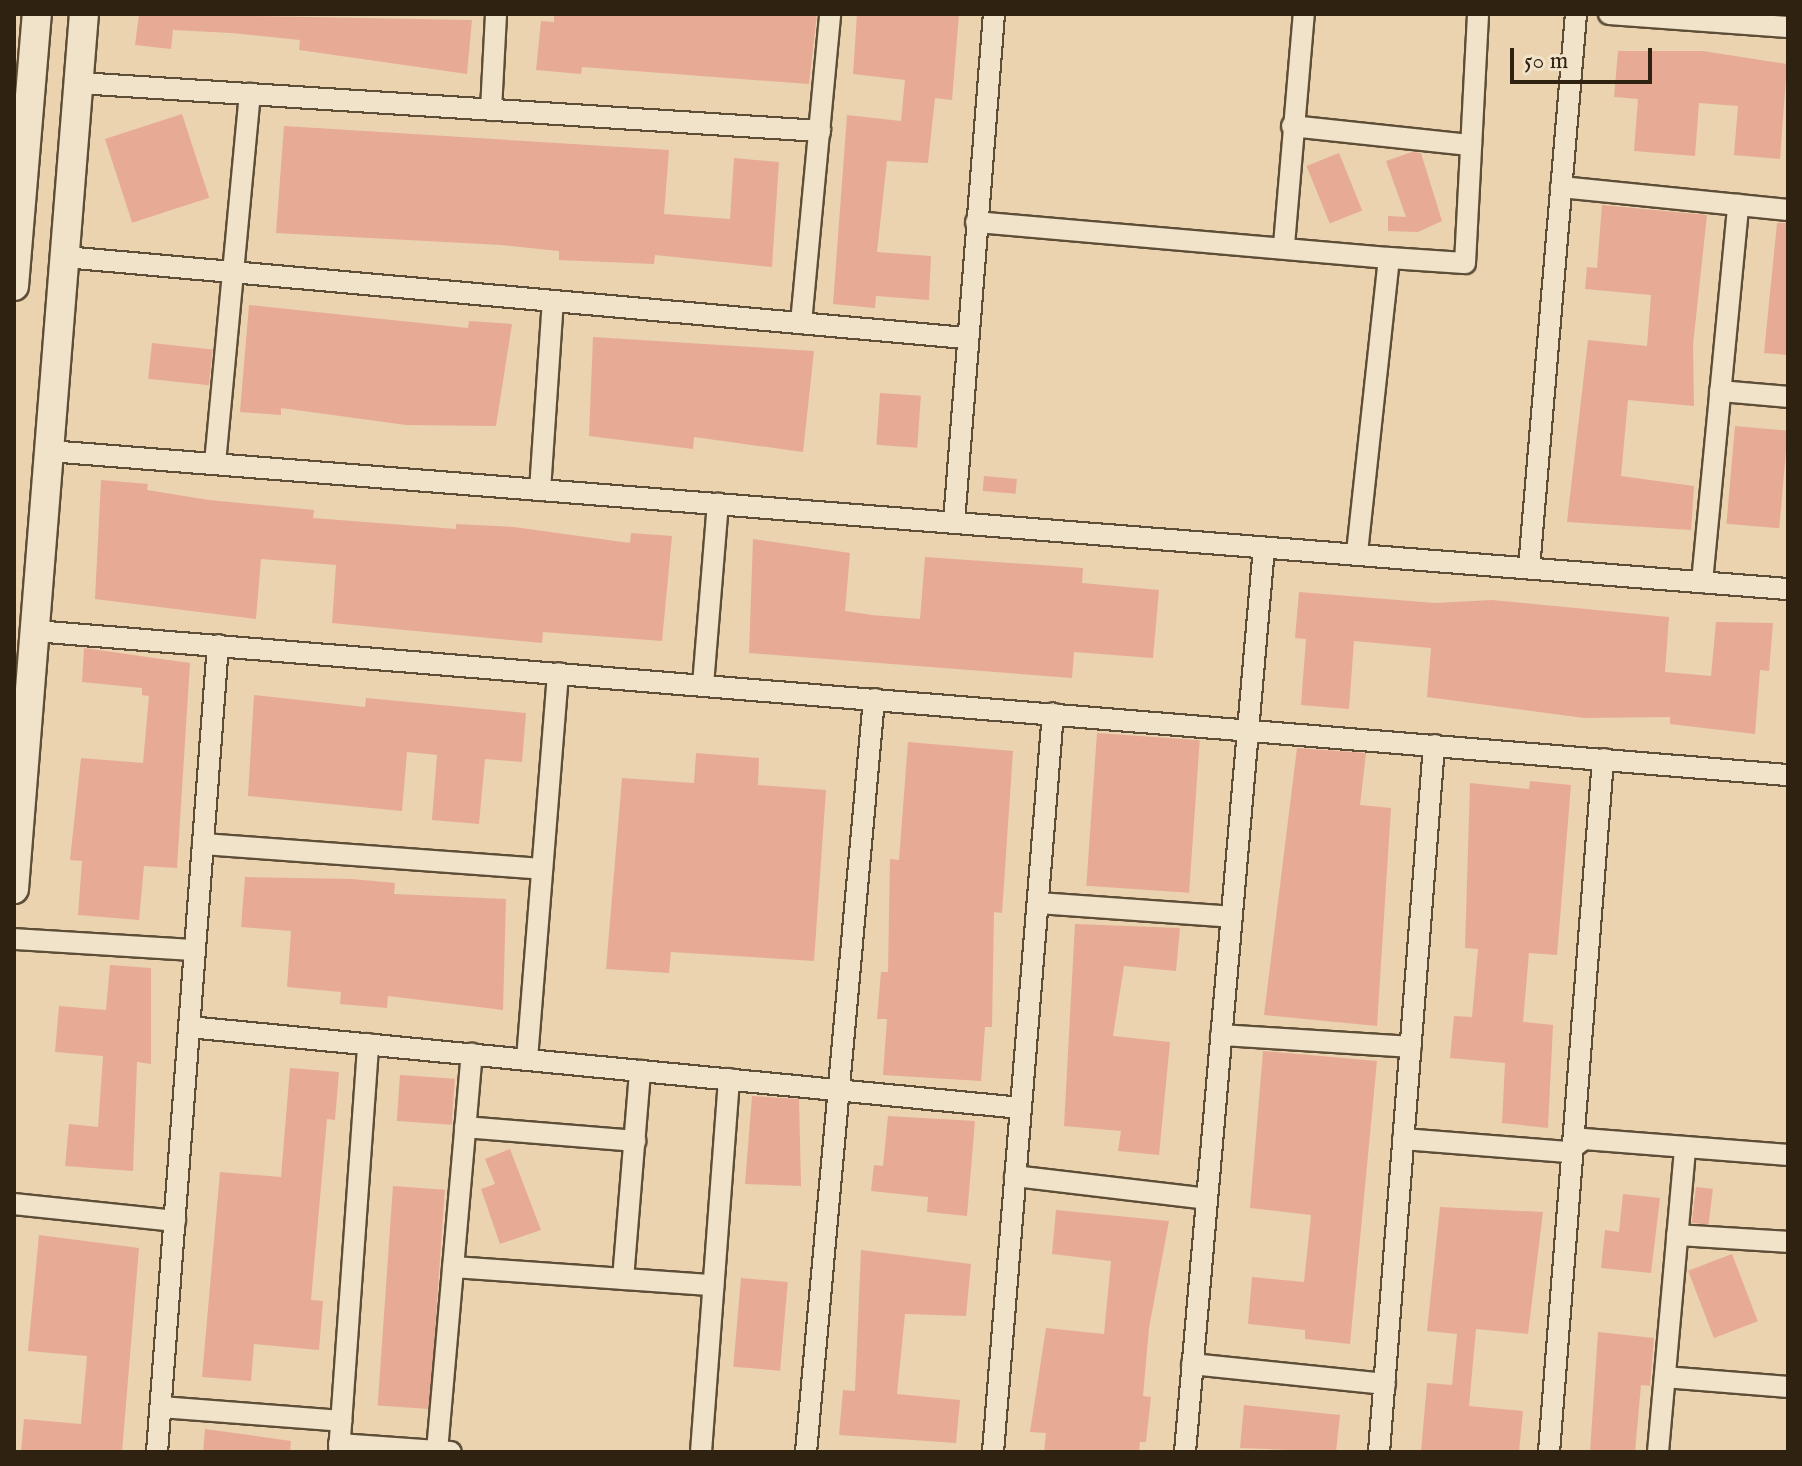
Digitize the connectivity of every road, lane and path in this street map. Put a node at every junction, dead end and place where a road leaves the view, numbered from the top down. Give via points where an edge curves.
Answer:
1 (37, 14) edge
2 (84, 14) edge
3 (496, 14) edge
4 (830, 14) edge
5 (994, 14) edge
6 (1304, 14) edge
7 (1478, 14) edge
8 (1576, 14) edge
9 (1609, 14) edge
10 (1788, 27) edge
11 (79, 83) junction
12 (250, 94) junction
13 (491, 110) junction
14 (1292, 126) junction
15 (820, 131) junction
16 (1471, 145) junction
17 (1561, 187) junction
18 (1738, 205) junction
19 (1788, 210) edge
20 (17, 216) edge
21 (976, 222) junction
22 (1284, 245) junction
23 (65, 257) junction
24 (1389, 258) junction
25 (235, 272) junction
26 (14, 286) edge
27 (553, 301) junction
28 (801, 323) junction
29 (966, 338) junction
30 (1720, 391) junction
31 (1788, 397) edge
32 (49, 451) junction
33 (215, 463) junction
34 (540, 490) junction
35 (718, 504) junction
36 (954, 522) junction
37 (1264, 547) junction
38 (1357, 554) junction
39 (1529, 568) junction
40 (1702, 582) junction
41 (1788, 589) edge
42 (35, 631) junction
43 (218, 645) junction
44 (558, 673) junction
45 (703, 685) junction
46 (874, 699) junction
47 (1053, 713) junction
48 (1248, 729) junction
49 (1434, 745) junction
50 (1603, 759) junction
51 (1788, 775) edge
52 (203, 844) junction
53 (542, 869) junction
54 (14, 889) edge
55 (1038, 903) junction
56 (1231, 917) junction
57 (14, 939) edge
58 (195, 950) junction
59 (189, 1027) junction
60 (1221, 1035) junction
61 (368, 1044) junction
62 (1411, 1047) junction
63 (472, 1054) junction
64 (527, 1059) junction
65 (640, 1071) junction
66 (729, 1079) junction
67 (839, 1090) junction
68 (1021, 1108) junction
69 (465, 1127) junction
70 (1403, 1139) junction
71 (635, 1141) junction
72 (1577, 1144) junction
73 (1685, 1147) junction
74 (1788, 1155) edge
75 (1015, 1176) junction
76 (1207, 1199) junction
77 (14, 1204) edge
78 (175, 1221) junction
79 (1677, 1235) junction
80 (1788, 1242) edge
81 (453, 1267) junction
82 (623, 1279) junction
83 (713, 1285) junction
84 (1192, 1364) junction
85 (1665, 1377) junction
86 (1385, 1384) junction
87 (1788, 1387) edge
88 (161, 1407) junction
89 (341, 1421) junction
90 (339, 1448) edge
91 (437, 1451) edge
92 (157, 1452) edge
93 (451, 1452) edge
94 (701, 1452) edge
95 (806, 1452) edge
96 (993, 1452) edge
97 (1185, 1452) edge
98 (1379, 1452) edge
99 (1549, 1452) edge
100 (1658, 1452) edge

1 - 20 main road
2 - 11 main road
3 - 13 street
4 - 15 street
5 - 21 street
6 - 14 street
7 - 16 street
8 - 17 street
9 - 10 street
11 - 12 street
11 - 23 main road
12 - 13 street
12 - 25 street
13 - 15 street
14 - 16 street
14 - 22 street
15 - 28 street
16 - 24 street via 1465,263
17 - 18 street
17 - 39 street
18 - 19 street
18 - 30 street
20 - 26 main road
21 - 22 street
21 - 29 street
22 - 24 street
23 - 25 street
23 - 32 main road
24 - 38 street
25 - 27 street
25 - 33 street
27 - 28 street
27 - 34 street
28 - 29 street
29 - 36 street
30 - 31 street
30 - 40 street
32 - 33 street
32 - 42 main road
33 - 34 street
34 - 35 street
35 - 36 street
35 - 45 street
36 - 37 street
37 - 38 street
37 - 48 street
38 - 39 street
39 - 40 street
40 - 41 street
42 - 43 street
42 - 54 main road
43 - 44 street
43 - 52 street
44 - 45 street
44 - 53 street
45 - 46 street
46 - 47 street
46 - 67 street
47 - 48 street
47 - 55 street
48 - 49 street
48 - 56 street
49 - 50 street
49 - 62 street
50 - 51 street
50 - 72 street
52 - 53 street
52 - 58 street
53 - 64 street
55 - 56 street
55 - 68 street
56 - 60 street
57 - 58 street
58 - 59 street
59 - 61 street
59 - 78 street
60 - 62 street
60 - 76 street
61 - 63 street
61 - 89 street
62 - 70 street
63 - 64 street
63 - 69 street
64 - 65 street
65 - 66 street
65 - 71 street
66 - 67 street
66 - 83 street
67 - 68 street
67 - 95 street
68 - 75 street
69 - 71 street
69 - 81 street
70 - 72 street via 1567,1152
70 - 86 street
71 - 82 street
72 - 73 street via 1584,1139
72 - 99 street
73 - 74 street
73 - 79 street
75 - 76 street
75 - 96 street
76 - 84 street
77 - 78 street
78 - 88 street
79 - 80 street
79 - 85 street
81 - 82 street
81 - 91 street
82 - 83 street
83 - 94 street
84 - 86 street
84 - 97 street
85 - 87 street
85 - 100 street
86 - 98 street
88 - 89 street
88 - 92 street
89 - 90 street
90 - 91 street
91 - 93 street

